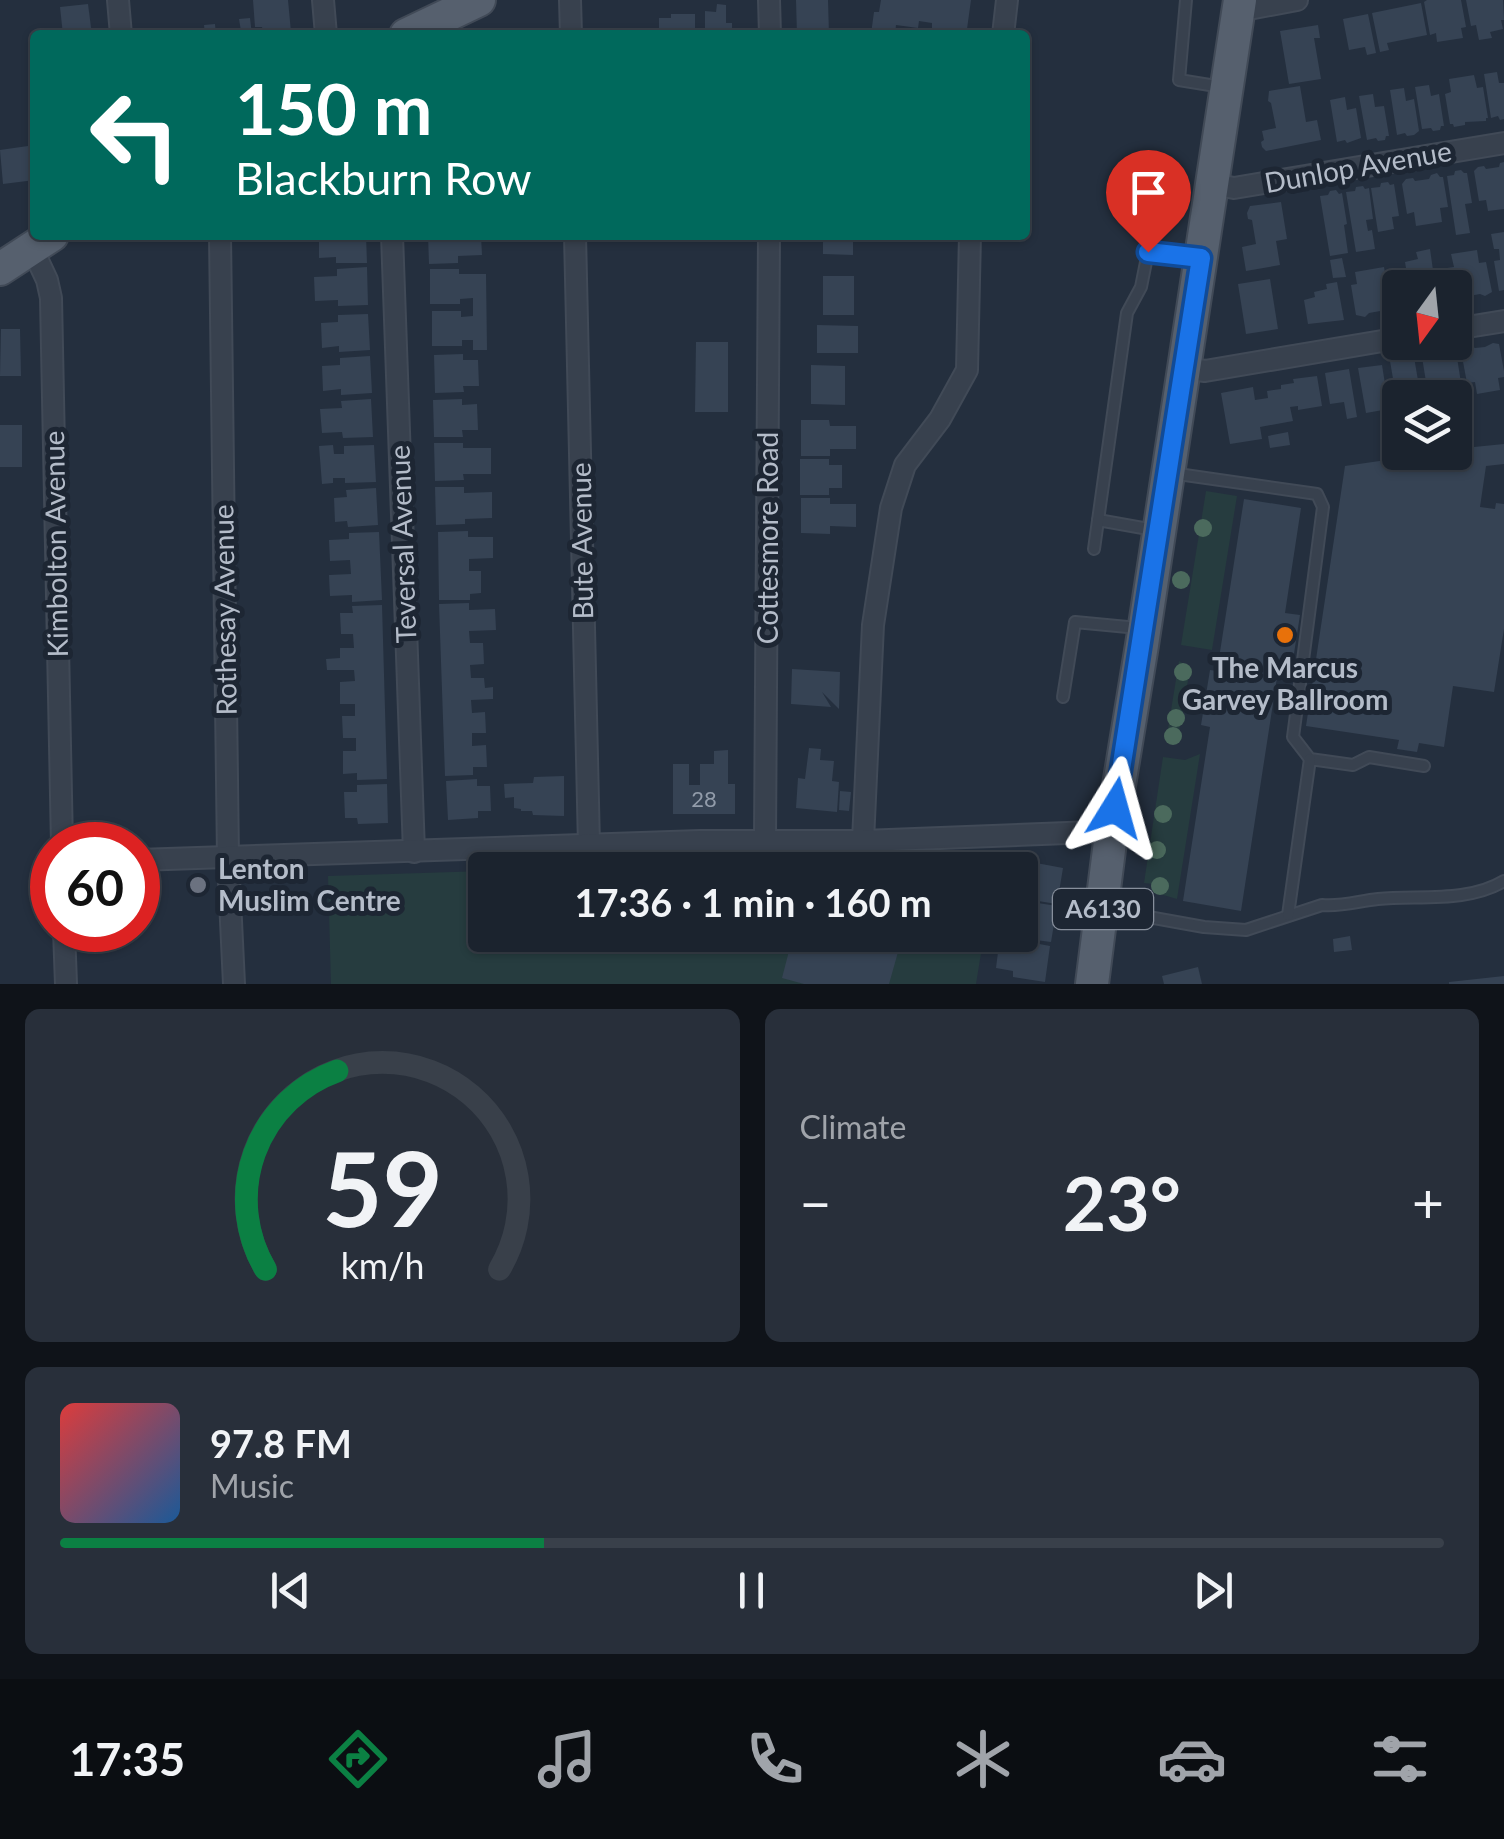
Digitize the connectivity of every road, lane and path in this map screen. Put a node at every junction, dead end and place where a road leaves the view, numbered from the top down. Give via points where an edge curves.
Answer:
1 (118, 0) edge
2 (323, 0) edge
3 (479, 0) edge
4 (769, 0) edge
5 (1007, 0) edge
6 (1186, 0) edge
7 (1296, 0) edge
8 (570, 3) edge
9 (1239, 6) edge
10 (121, 30) edge
11 (326, 30) edge
12 (416, 30) edge
13 (571, 30) edge
14 (770, 30) edge
15 (1004, 30) edge
16 (1226, 88) junction
17 (1504, 143) edge
18 (1212, 184) junction
19 (220, 240) edge
20 (392, 240) edge
21 (575, 240) edge
22 (769, 240) edge
23 (970, 240) edge
24 (42, 241) edge
25 (1201, 258) junction
26 (0, 268) edge
27 (1504, 321) edge
28 (1472, 326) edge
29 (1382, 341) edge
30 (1184, 368) junction
31 (1168, 472) junction
32 (1098, 520) junction
33 (1160, 531) junction
34 (1094, 549) dead end
35 (1144, 629) junction
36 (1063, 697) dead end
37 (1310, 758) junction
38 (1424, 766) dead end
39 (62, 822) edge
40 (1111, 834) junction
41 (765, 840) junction
42 (864, 841) junction
43 (589, 846) junction
44 (414, 852) junction
45 (228, 858) junction
46 (160, 860) edge
47 (1504, 882) edge
48 (1103, 909) junction
49 (1288, 915) junction
50 (65, 952) edge
51 (66, 984) edge
52 (234, 984) edge
53 (1092, 984) edge

1 - 10 street
2 - 11 street
3 - 12 main road
4 - 14 street
5 - 15 street
6 - 16 lane via 1179,80
7 - 9 street
8 - 13 street
9 - 16 main road, A6130
16 - 18 main road, A6130
17 - 18 street, Dunlop Avenue via 1234,188
18 - 25 main road, A6130
19 - 45 street, Rothesay Avenue
20 - 44 street, Teversal Avenue
21 - 43 street, Bute Avenue
22 - 41 street, Cottesmore Road
23 - 42 street via 967,370 905,465 891,508 873,625
24 - 26 main road
24 - 39 street, Kimbolton Avenue via 51,298
25 - 30 main road, A6130
25 - 32 lane via 1148,252 1128,313
27 - 28 street
29 - 30 street via 1205,371
30 - 31 main road, A6130
31 - 33 main road, A6130
31 - 37 lane via 1317,494 1323,506 1293,737
32 - 33 lane
32 - 34 lane
33 - 35 main road, A6130
35 - 36 lane via 1075,622
35 - 40 main road, A6130
37 - 38 lane via 1353,766 1368,757
37 - 49 lane
40 - 42 street
40 - 48 main road, A6130
41 - 42 street
41 - 43 street
43 - 44 street
44 - 45 street
45 - 46 street
45 - 52 street, Rothesay Avenue
47 - 49 lane via 1450,896 1322,904
48 - 49 lane via 1246,930
48 - 53 main road, A6130
50 - 51 street

